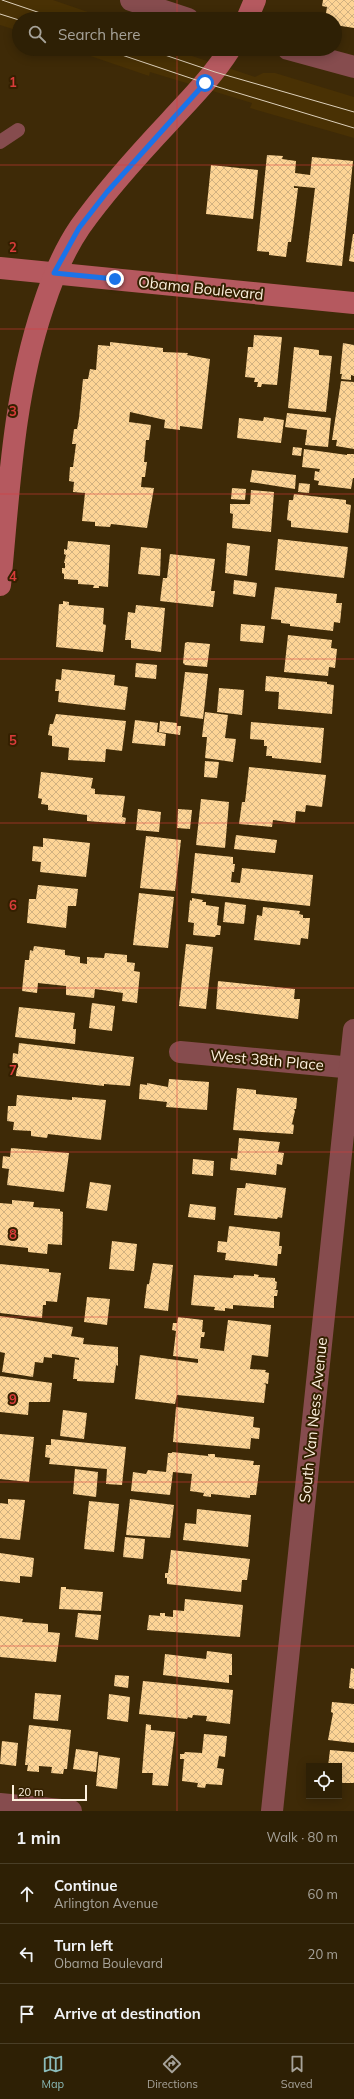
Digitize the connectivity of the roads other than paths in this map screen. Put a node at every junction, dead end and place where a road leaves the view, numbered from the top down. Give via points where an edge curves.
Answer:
1 (131, 0) edge
2 (255, 0) edge
3 (167, 12) edge
4 (250, 12) edge
5 (225, 56) edge
6 (314, 56) edge
7 (354, 67) edge
8 (18, 130) dead end
9 (0, 142) edge
10 (0, 268) edge
11 (54, 273) junction
12 (354, 303) edge
13 (0, 585) edge
14 (354, 1030) edge
15 (180, 1052) dead end
16 (352, 1068) edge
17 (0, 1804) edge
18 (71, 1811) edge
19 (272, 1811) edge

1 - 3 street
2 - 4 main road
5 - 11 main road via 215,72 107,192 79,228
6 - 7 street
8 - 9 lane
10 - 11 main road, Obama Boulevard
11 - 12 main road, Obama Boulevard
11 - 13 main road via 35,328 23,379
14 - 16 street, South Van Ness Avenue
15 - 16 street, West 38th Place
16 - 19 street, South Van Ness Avenue
17 - 18 street

